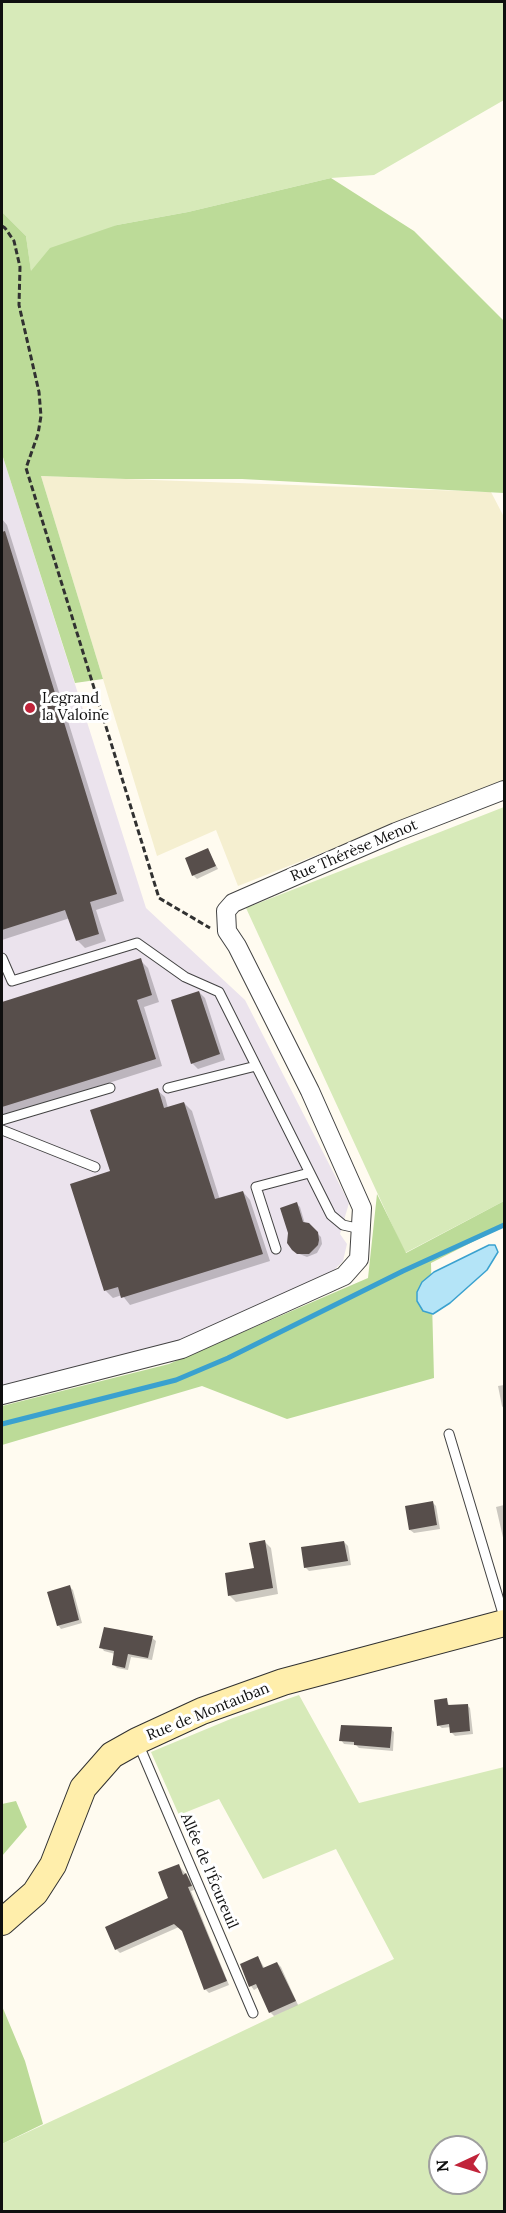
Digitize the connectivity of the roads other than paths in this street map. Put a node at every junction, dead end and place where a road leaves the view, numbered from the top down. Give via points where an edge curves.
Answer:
1 (504, 790) edge
2 (2, 957) edge
3 (256, 1065) junction
4 (111, 1088) dead end
5 (168, 1088) dead end
6 (2, 1120) edge
7 (2, 1130) edge
8 (95, 1167) dead end
9 (309, 1173) junction
10 (361, 1229) junction
11 (276, 1250) dead end
12 (2, 1395) edge
13 (449, 1434) dead end
14 (504, 1617) edge
15 (504, 1623) edge
16 (137, 1741) junction
17 (2, 1922) edge
18 (253, 2013) dead end

1 - 10 street, Rue Thérèse Menot via 396,832 233,903 226,911 227,930 310,1091 362,1208
2 - 3 lane via 12,981 137,943 185,977 219,992
3 - 5 lane
3 - 9 lane
4 - 6 lane
7 - 8 lane
9 - 10 lane via 331,1215 343,1225
9 - 11 lane via 256,1187
10 - 12 street via 358,1259 344,1276 182,1349
13 - 14 lane
15 - 16 street, Rue de Montauban via 282,1682 202,1711
16 - 17 street, Rue de Montauban via 112,1755 83,1788 53,1865 35,1893
16 - 18 lane, Allée de l'Écureuil

